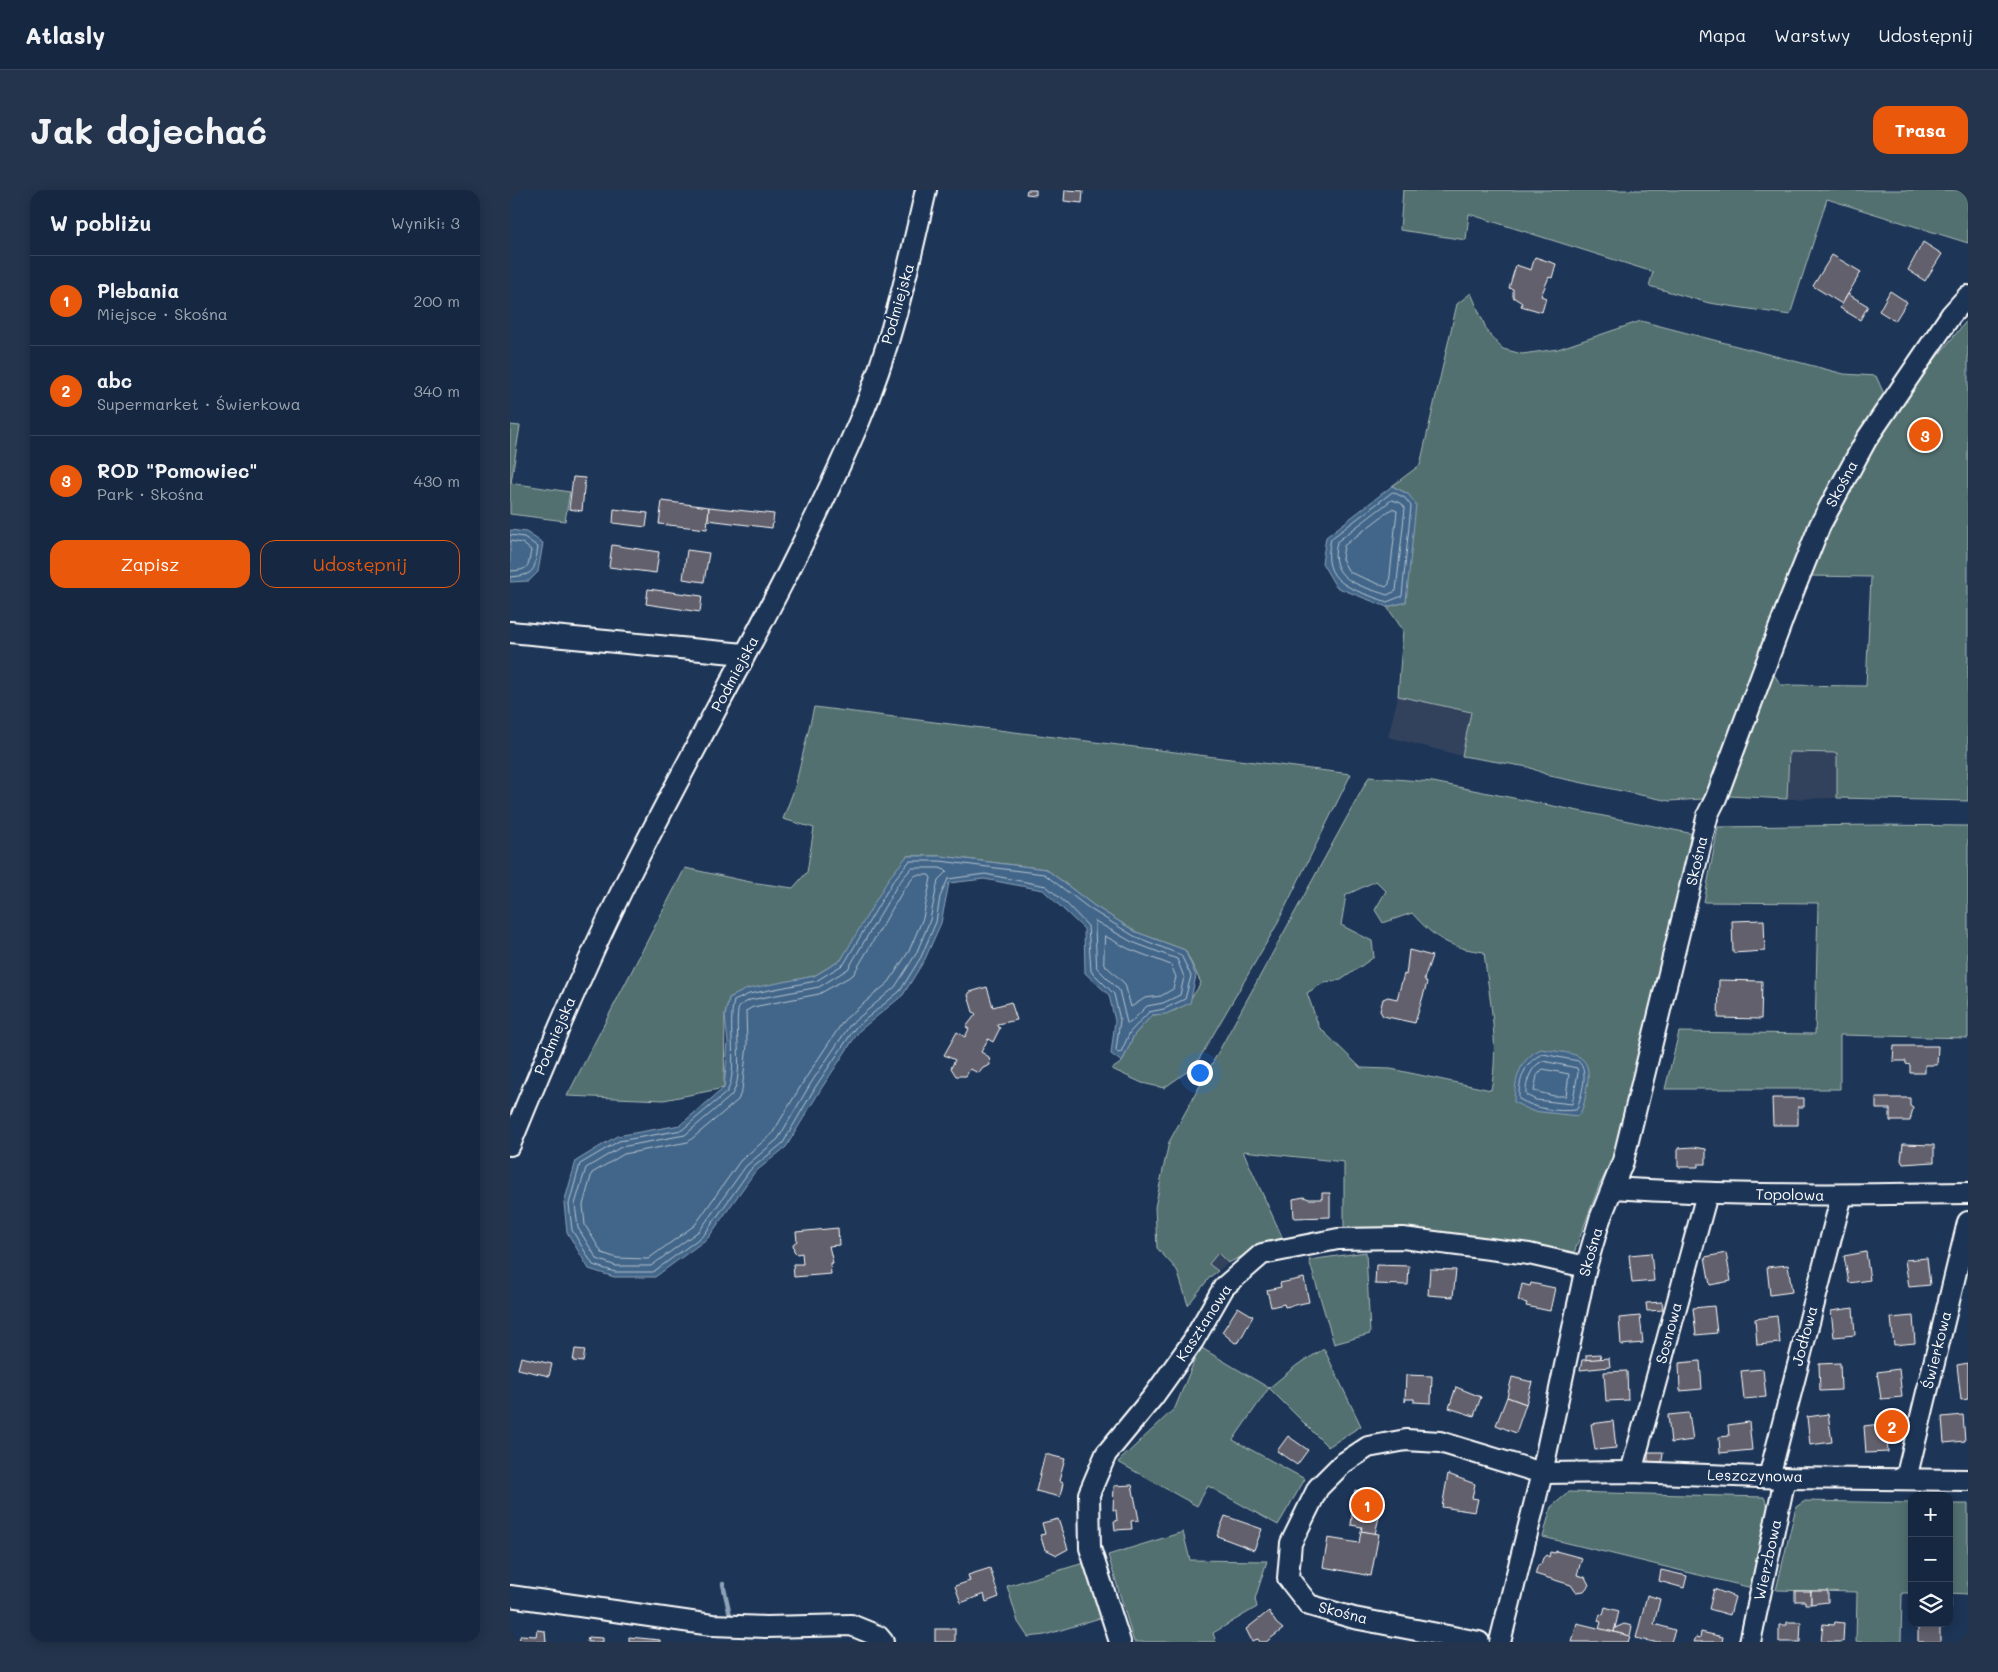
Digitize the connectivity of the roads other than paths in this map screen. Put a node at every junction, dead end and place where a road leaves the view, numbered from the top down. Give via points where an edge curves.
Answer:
1 (926, 190) edge
2 (1968, 296) edge
3 (510, 632) edge
4 (744, 654) junction
5 (510, 1145) edge
6 (1613, 1188) junction
7 (1968, 1193) edge
8 (1707, 1194) junction
9 (1842, 1196) junction
10 (1968, 1222) edge
11 (1586, 1267) junction
12 (1630, 1472) junction
13 (1542, 1473) junction
14 (1777, 1477) junction
15 (1906, 1479) junction
16 (1968, 1480) edge
17 (510, 1596) edge
18 (880, 1639) edge
19 (1120, 1642) edge
20 (1479, 1642) edge
21 (1500, 1642) edge
22 (1750, 1642) edge

1 - 4 street, Podmiejska via 897,316 860,420 797,556
2 - 6 street, Skośna via 1950,315 1866,440 1820,525 1789,602 1708,814 1654,1041
3 - 4 street
4 - 5 street, Podmiejska via 586,963
6 - 8 street, Topolowa
6 - 11 street, Skośna
7 - 9 street, Topolowa
8 - 9 street, Topolowa
8 - 12 street, Sosnowa
9 - 14 street, Jodłowa
10 - 15 street, Świerkowa
11 - 13 street, Skośna
11 - 19 street, Kasztanowa via 1529,1254 1402,1238 1338,1239 1262,1254 1224,1287 1193,1341 1106,1454 1089,1494 1090,1548
12 - 13 street, Leszczynowa
12 - 14 street, Leszczynowa
13 - 20 street, Skośna via 1440,1442 1406,1440 1368,1447 1342,1464 1318,1488 1291,1543 1288,1578 1309,1605 1354,1618
13 - 21 street, Skośna
14 - 15 street, Leszczynowa
14 - 22 street, Wierzbowa
15 - 16 street, Leszczynowa
17 - 18 street via 712,1625 851,1625

